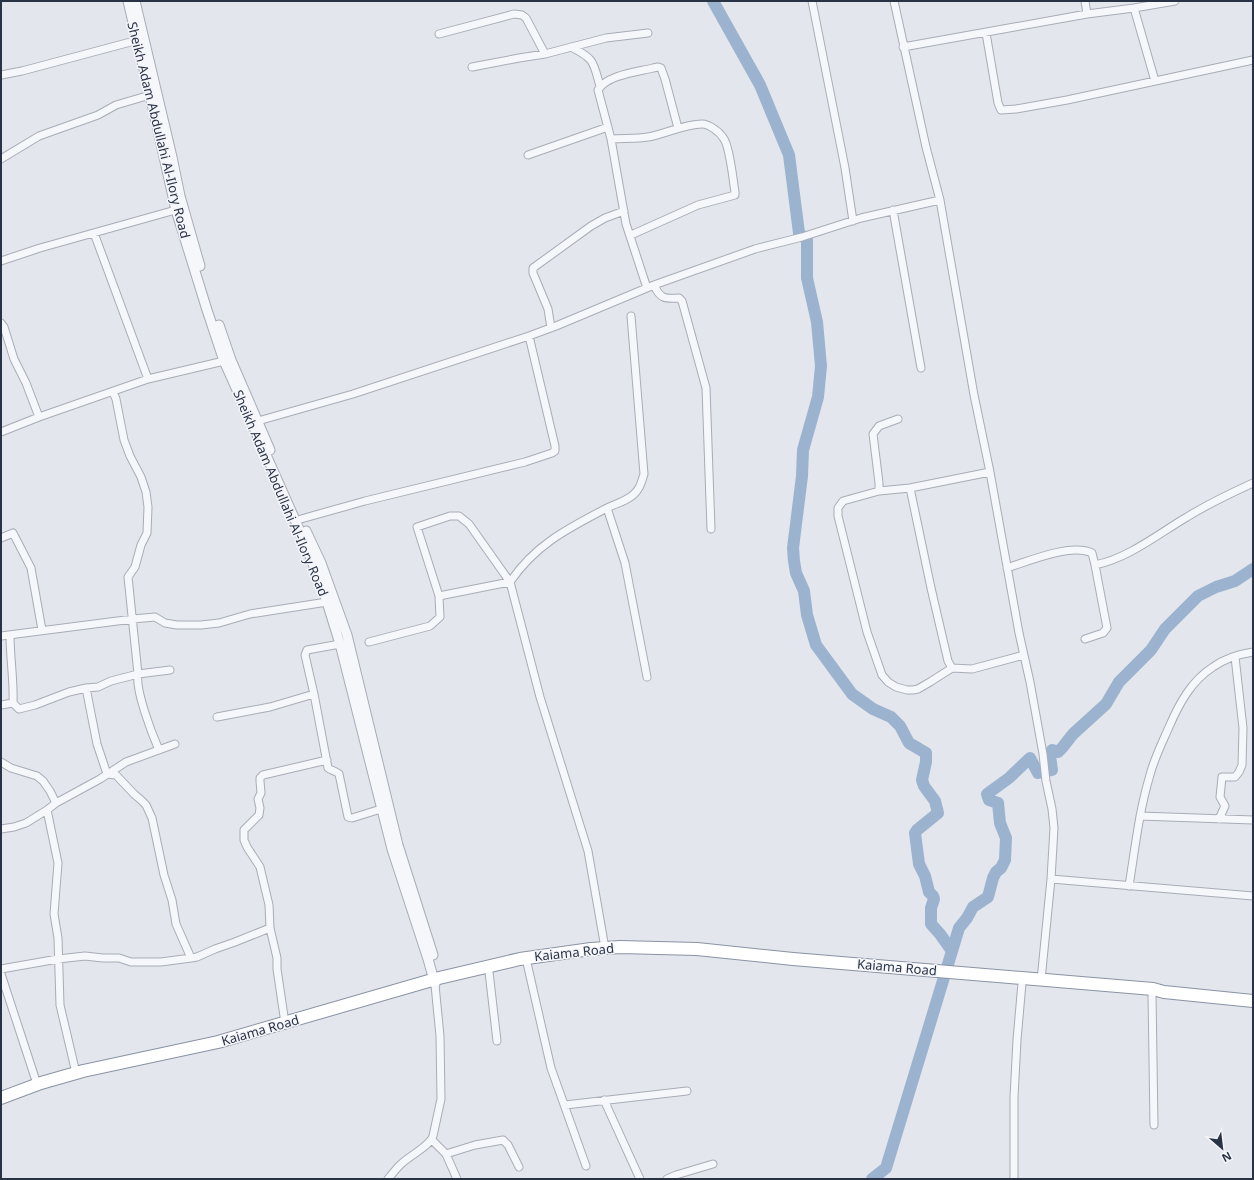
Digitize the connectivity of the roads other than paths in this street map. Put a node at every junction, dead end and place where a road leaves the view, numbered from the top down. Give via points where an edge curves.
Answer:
1 (128, 1) edge
2 (135, 1) edge
3 (812, 1) edge
4 (894, 1) edge
5 (1085, 1) edge
6 (1175, 1) edge
7 (1134, 8) junction
8 (1087, 14) junction
9 (648, 33) dead end
10 (986, 33) junction
11 (439, 34) dead end
12 (138, 40) junction
13 (571, 47) junction
14 (904, 47) junction
15 (545, 54) junction
16 (1253, 60) edge
17 (472, 67) dead end
18 (1, 75) edge
19 (1155, 81) junction
20 (600, 86) junction
21 (150, 95) junction
22 (608, 127) junction
23 (678, 128) junction
24 (611, 139) junction
25 (528, 155) dead end
26 (1, 159) edge
27 (940, 200) junction
28 (179, 209) junction
29 (893, 210) junction
30 (624, 211) junction
31 (853, 221) junction
32 (94, 233) junction
33 (631, 235) junction
34 (1, 261) edge
35 (651, 287) junction
36 (631, 316) dead end
37 (1, 322) edge
38 (551, 328) junction
39 (529, 336) junction
40 (224, 360) junction
41 (921, 368) dead end
42 (148, 379) junction
43 (113, 392) junction
44 (39, 417) junction
45 (898, 419) dead end
46 (258, 421) junction
47 (1, 432) edge
48 (990, 472) junction
49 (1253, 483) edge
50 (910, 488) junction
51 (879, 492) junction
52 (607, 508) junction
53 (301, 519) junction
54 (711, 529) dead end
55 (1, 538) edge
56 (1095, 564) junction
57 (1007, 568) junction
58 (510, 582) junction
59 (439, 596) junction
60 (327, 602) junction
61 (134, 619) junction
62 (42, 630) junction
63 (10, 635) junction
64 (1, 636) edge
65 (1085, 639) dead end
66 (369, 642) dead end
67 (340, 644) junction
68 (1253, 652) edge
69 (1024, 655) junction
70 (1235, 657) junction
71 (952, 668) junction
72 (170, 670) dead end
73 (138, 674) junction
74 (647, 677) dead end
75 (86, 688) junction
76 (314, 694) junction
77 (13, 703) junction
78 (1, 705) edge
79 (216, 718) dead end
80 (175, 744) dead end
81 (159, 750) junction
82 (327, 760) junction
83 (1, 762) edge
84 (108, 774) junction
85 (56, 803) junction
86 (381, 809) junction
87 (47, 810) junction
88 (1140, 816) junction
89 (1219, 819) junction
90 (1253, 820) edge
91 (1, 829) edge
92 (1051, 879) junction
93 (1129, 886) junction
94 (1253, 896) edge
95 (270, 928) junction
96 (605, 948) junction
97 (191, 958) junction
98 (58, 959) junction
99 (527, 963) junction
100 (1, 969) edge
101 (489, 972) junction
102 (1, 974) edge
103 (941, 974) junction
104 (1041, 980) junction
105 (437, 982) junction
106 (1022, 983) junction
107 (1158, 993) junction
108 (1253, 1001) edge
109 (286, 1023) junction
110 (497, 1041) dead end
111 (76, 1073) junction
112 (37, 1084) junction
113 (687, 1091) dead end
114 (1, 1098) edge
115 (604, 1100) junction
116 (1, 1104) edge
117 (565, 1105) junction
118 (1154, 1125) dead end
119 (432, 1140) junction
120 (446, 1154) junction
121 (713, 1164) dead end
122 (586, 1166) dead end
123 (519, 1167) dead end
124 (388, 1179) edge
125 (458, 1179) edge
126 (640, 1179) edge
127 (667, 1179) edge
128 (1014, 1179) edge

1 - 12 street, Sheikh Adam Abdullahi Al-Ilory Road
2 - 28 street, Sheikh Adam Abdullahi Al-Ilory Road
3 - 31 street
4 - 14 street
5 - 8 street
6 - 7 street
7 - 8 street
7 - 19 street
8 - 10 street
9 - 13 street via 606,38
10 - 14 street
10 - 19 street via 1001,110 1067,100
11 - 15 street via 514,14 522,15
12 - 18 street
12 - 21 street, Sheikh Adam Abdullahi Al-Ilory Road
13 - 15 street
13 - 20 street via 585,54 593,63
14 - 27 street
15 - 17 street
16 - 19 street
20 - 22 street via 598,90
20 - 23 street via 618,76 661,68
21 - 26 street via 39,136
21 - 28 street, Sheikh Adam Abdullahi Al-Ilory Road
22 - 24 street
22 - 25 street
23 - 24 street via 648,137
23 - 33 street via 702,124 714,129 724,139 734,195 698,205
24 - 30 street
27 - 29 street
27 - 48 street
28 - 32 street
28 - 40 street, Sheikh Adam Abdullahi Al-Ilory Road via 207,310
28 - 46 street, Sheikh Adam Abdullahi Al-Ilory Road via 231,360
29 - 31 street
29 - 41 street
30 - 33 street
30 - 38 street via 591,226 533,268 548,309
31 - 35 street via 755,249
32 - 34 street
32 - 42 street
33 - 35 street
35 - 38 street
35 - 54 street via 660,296 682,300 706,388
36 - 52 street via 644,474 639,489 632,497
37 - 44 street
38 - 39 street
39 - 46 street via 353,394
39 - 53 street via 556,446 555,451 525,462
40 - 42 street
40 - 60 street, Sheikh Adam Abdullahi Al-Ilory Road via 296,522
42 - 43 street
43 - 44 street
43 - 61 street via 124,440 141,477 148,507 146,533 135,567 128,577
44 - 47 street
45 - 51 street via 879,426 873,434
46 - 53 street, Sheikh Adam Abdullahi Al-Ilory Road
48 - 50 street
48 - 57 street
49 - 56 street via 1189,515 1114,560
50 - 51 street
50 - 71 street via 948,661
51 - 71 street via 843,501 838,508 838,516 865,624 882,675 896,687 913,690
52 - 58 street via 543,545 522,565
52 - 74 street via 628,574
53 - 105 street, Sheikh Adam Abdullahi Al-Ilory Road via 321,563 347,635 398,845 426,932
55 - 62 street via 14,533 31,568
56 - 57 street via 1092,552 1078,549 1059,552
56 - 65 street via 1107,628 1103,633
57 - 69 street
58 - 59 street
58 - 59 street via 469,524 459,516 450,516 417,527
58 - 96 street via 540,697 588,851
59 - 66 street via 440,617 430,626
60 - 61 street via 250,614 201,625 165,623 155,617
60 - 67 street, Sheikh Adam Abdullahi Al-Ilory Road
61 - 62 street
61 - 73 street
62 - 63 street
63 - 64 street
63 - 77 street
67 - 76 street via 306,650
67 - 86 street, Sheikh Adam Abdullahi Al-Ilory Road
68 - 70 street
69 - 71 street via 972,669
69 - 92 street via 1052,809 1054,828
70 - 88 street via 1209,670 1193,685 1178,705 1150,775
70 - 89 street via 1243,728 1242,765 1234,777 1222,777 1220,797 1225,806
72 - 73 street
73 - 75 street via 98,687
73 - 81 street via 138,684
75 - 77 street via 19,709
75 - 84 street via 97,744
76 - 79 street via 270,707
76 - 82 street
77 - 78 street
80 - 81 street
81 - 84 street via 126,762
82 - 86 street via 328,768 339,774 348,817
82 - 95 street via 263,775 260,778 259,815 244,830 244,840 260,867 269,905
83 - 85 street via 37,776 43,781
84 - 85 street
84 - 97 street via 116,775 141,800 152,818 176,924
85 - 87 street
86 - 105 street, Sheikh Adam Abdullahi Al-Ilory Road
87 - 91 street via 26,823
87 - 98 street via 58,863 54,914
88 - 89 street
88 - 93 street
89 - 90 street
92 - 93 street
92 - 104 street
93 - 94 street
95 - 97 street
95 - 109 street
96 - 103 highway, Kaiama Road via 697,949
96 - 105 highway, Kaiama Road via 520,959
97 - 98 street via 161,962 131,962 119,958 85,956
98 - 100 street
98 - 111 street via 60,1005
99 - 101 highway, Kaiama Road
99 - 103 highway, Kaiama Road via 606,953 696,955
99 - 117 street via 551,1068
101 - 105 highway, Kaiama Road
101 - 110 street
102 - 112 street
103 - 104 highway, Kaiama Road
103 - 106 highway, Kaiama Road
104 - 107 highway, Kaiama Road via 1153,989
105 - 109 highway, Kaiama Road
105 - 116 highway, Kaiama Road via 217,1048 53,1086
105 - 119 street via 441,1099
106 - 107 highway, Kaiama Road via 1117,992
106 - 128 street via 1014,1097
107 - 108 highway, Kaiama Road
107 - 118 street
109 - 111 highway, Kaiama Road via 193,1049
111 - 112 highway, Kaiama Road
112 - 114 highway, Kaiama Road
113 - 115 street
115 - 117 street
115 - 126 street
117 - 122 street
119 - 120 street
119 - 124 street via 400,1164
120 - 123 street via 503,1140
120 - 125 street
121 - 127 street

